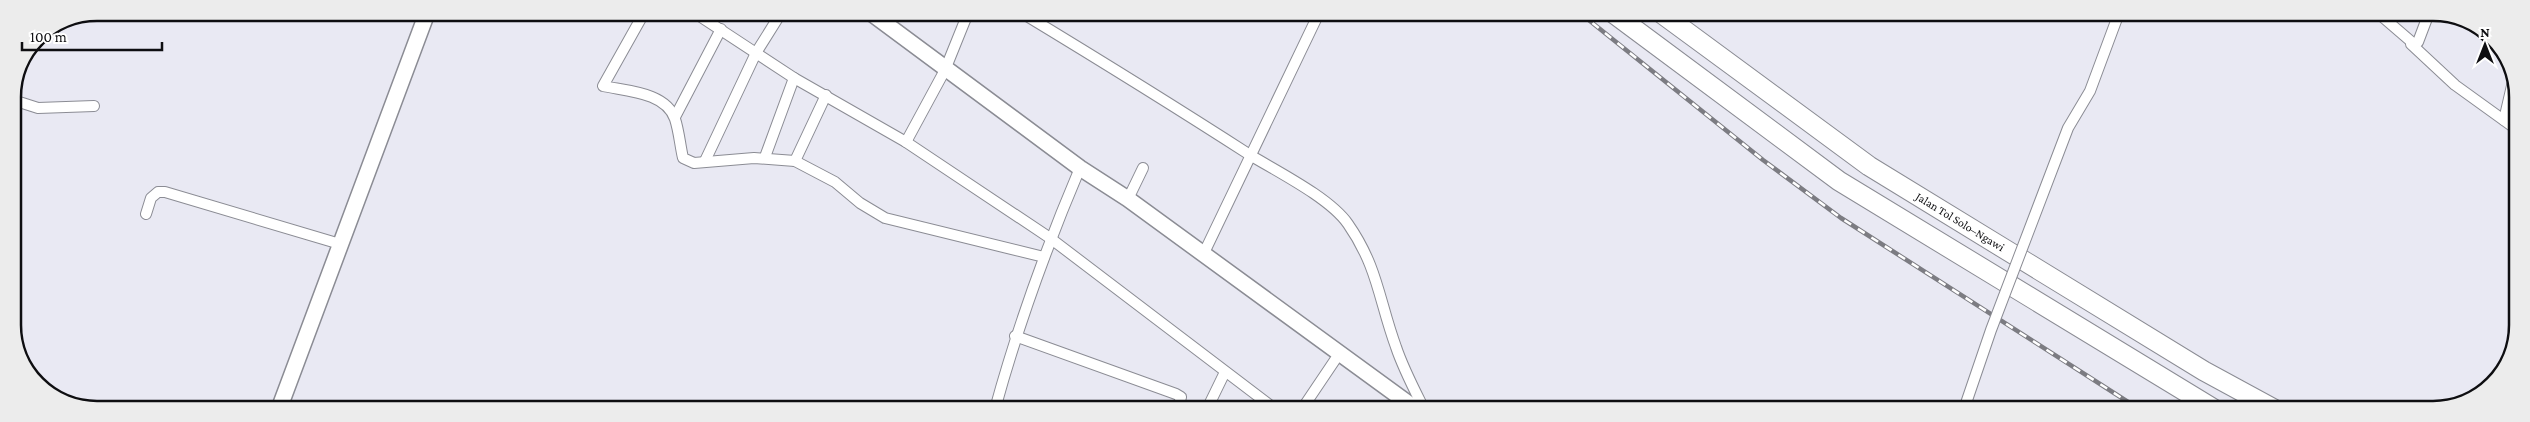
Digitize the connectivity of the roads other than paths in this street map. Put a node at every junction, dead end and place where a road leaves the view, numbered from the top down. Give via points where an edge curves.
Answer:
1 (424, 21) edge
2 (640, 21) edge
3 (708, 21) edge
4 (775, 21) edge
5 (881, 21) edge
6 (965, 21) edge
7 (1035, 21) edge
8 (1315, 21) edge
9 (1624, 21) edge
10 (1672, 21) edge
11 (2116, 21) edge
12 (2387, 21) edge
13 (2426, 21) edge
14 (721, 29) junction
15 (2411, 44) junction
16 (756, 53) junction
17 (945, 70) junction
18 (794, 78) junction
19 (826, 95) junction
20 (2509, 98) edge
21 (21, 103) edge
22 (94, 106) dead end
23 (675, 117) junction
24 (2504, 120) junction
25 (2509, 123) edge
26 (906, 142) junction
27 (1250, 155) junction
28 (765, 158) junction
29 (705, 161) junction
30 (795, 161) junction
31 (1080, 168) junction
32 (1143, 168) dead end
33 (1128, 199) junction
34 (146, 214) dead end
35 (1050, 238) junction
36 (340, 244) junction
37 (1203, 255) junction
38 (1044, 257) junction
39 (1015, 336) junction
40 (1339, 354) junction
41 (1225, 372) junction
42 (282, 401) edge
43 (997, 401) edge
44 (1180, 401) edge
45 (1210, 401) edge
46 (1264, 401) edge
47 (1307, 401) edge
48 (1405, 401) edge
49 (1420, 401) edge
50 (1967, 401) edge
51 (2201, 401) edge
52 (2258, 401) edge

1 - 36 main road
2 - 23 street via 603,86 652,97 664,104
3 - 14 street
4 - 16 street
5 - 17 main road
6 - 17 street
7 - 27 street
8 - 27 street
9 - 51 highway via 1839,181
10 - 52 highway, Jalan Tol Solo–Ngawi via 1869,166
11 - 50 street, bridge via 2090,91 2068,128
12 - 15 street
13 - 15 street via 2418,42
14 - 16 street
14 - 23 street
15 - 24 street via 2455,85
16 - 18 street
16 - 29 street
17 - 26 street
17 - 31 main road
18 - 19 street
18 - 28 street
19 - 26 street
19 - 30 street
20 - 24 street
21 - 22 street via 38,108
23 - 29 street via 683,158 694,163
24 - 25 street
26 - 35 street
27 - 37 street
27 - 49 street via 1304,189 1347,222 1370,261 1395,347
28 - 29 street
28 - 30 street
30 - 38 street via 835,182 880,216
31 - 33 main road
31 - 35 street
32 - 33 street
33 - 37 main road
34 - 36 street via 151,198 158,192 165,192
35 - 38 street
35 - 41 street
36 - 42 main road
37 - 40 main road
38 - 39 street
39 - 43 street
39 - 44 street via 1176,394
40 - 47 street
40 - 48 main road
41 - 45 street
41 - 46 street

